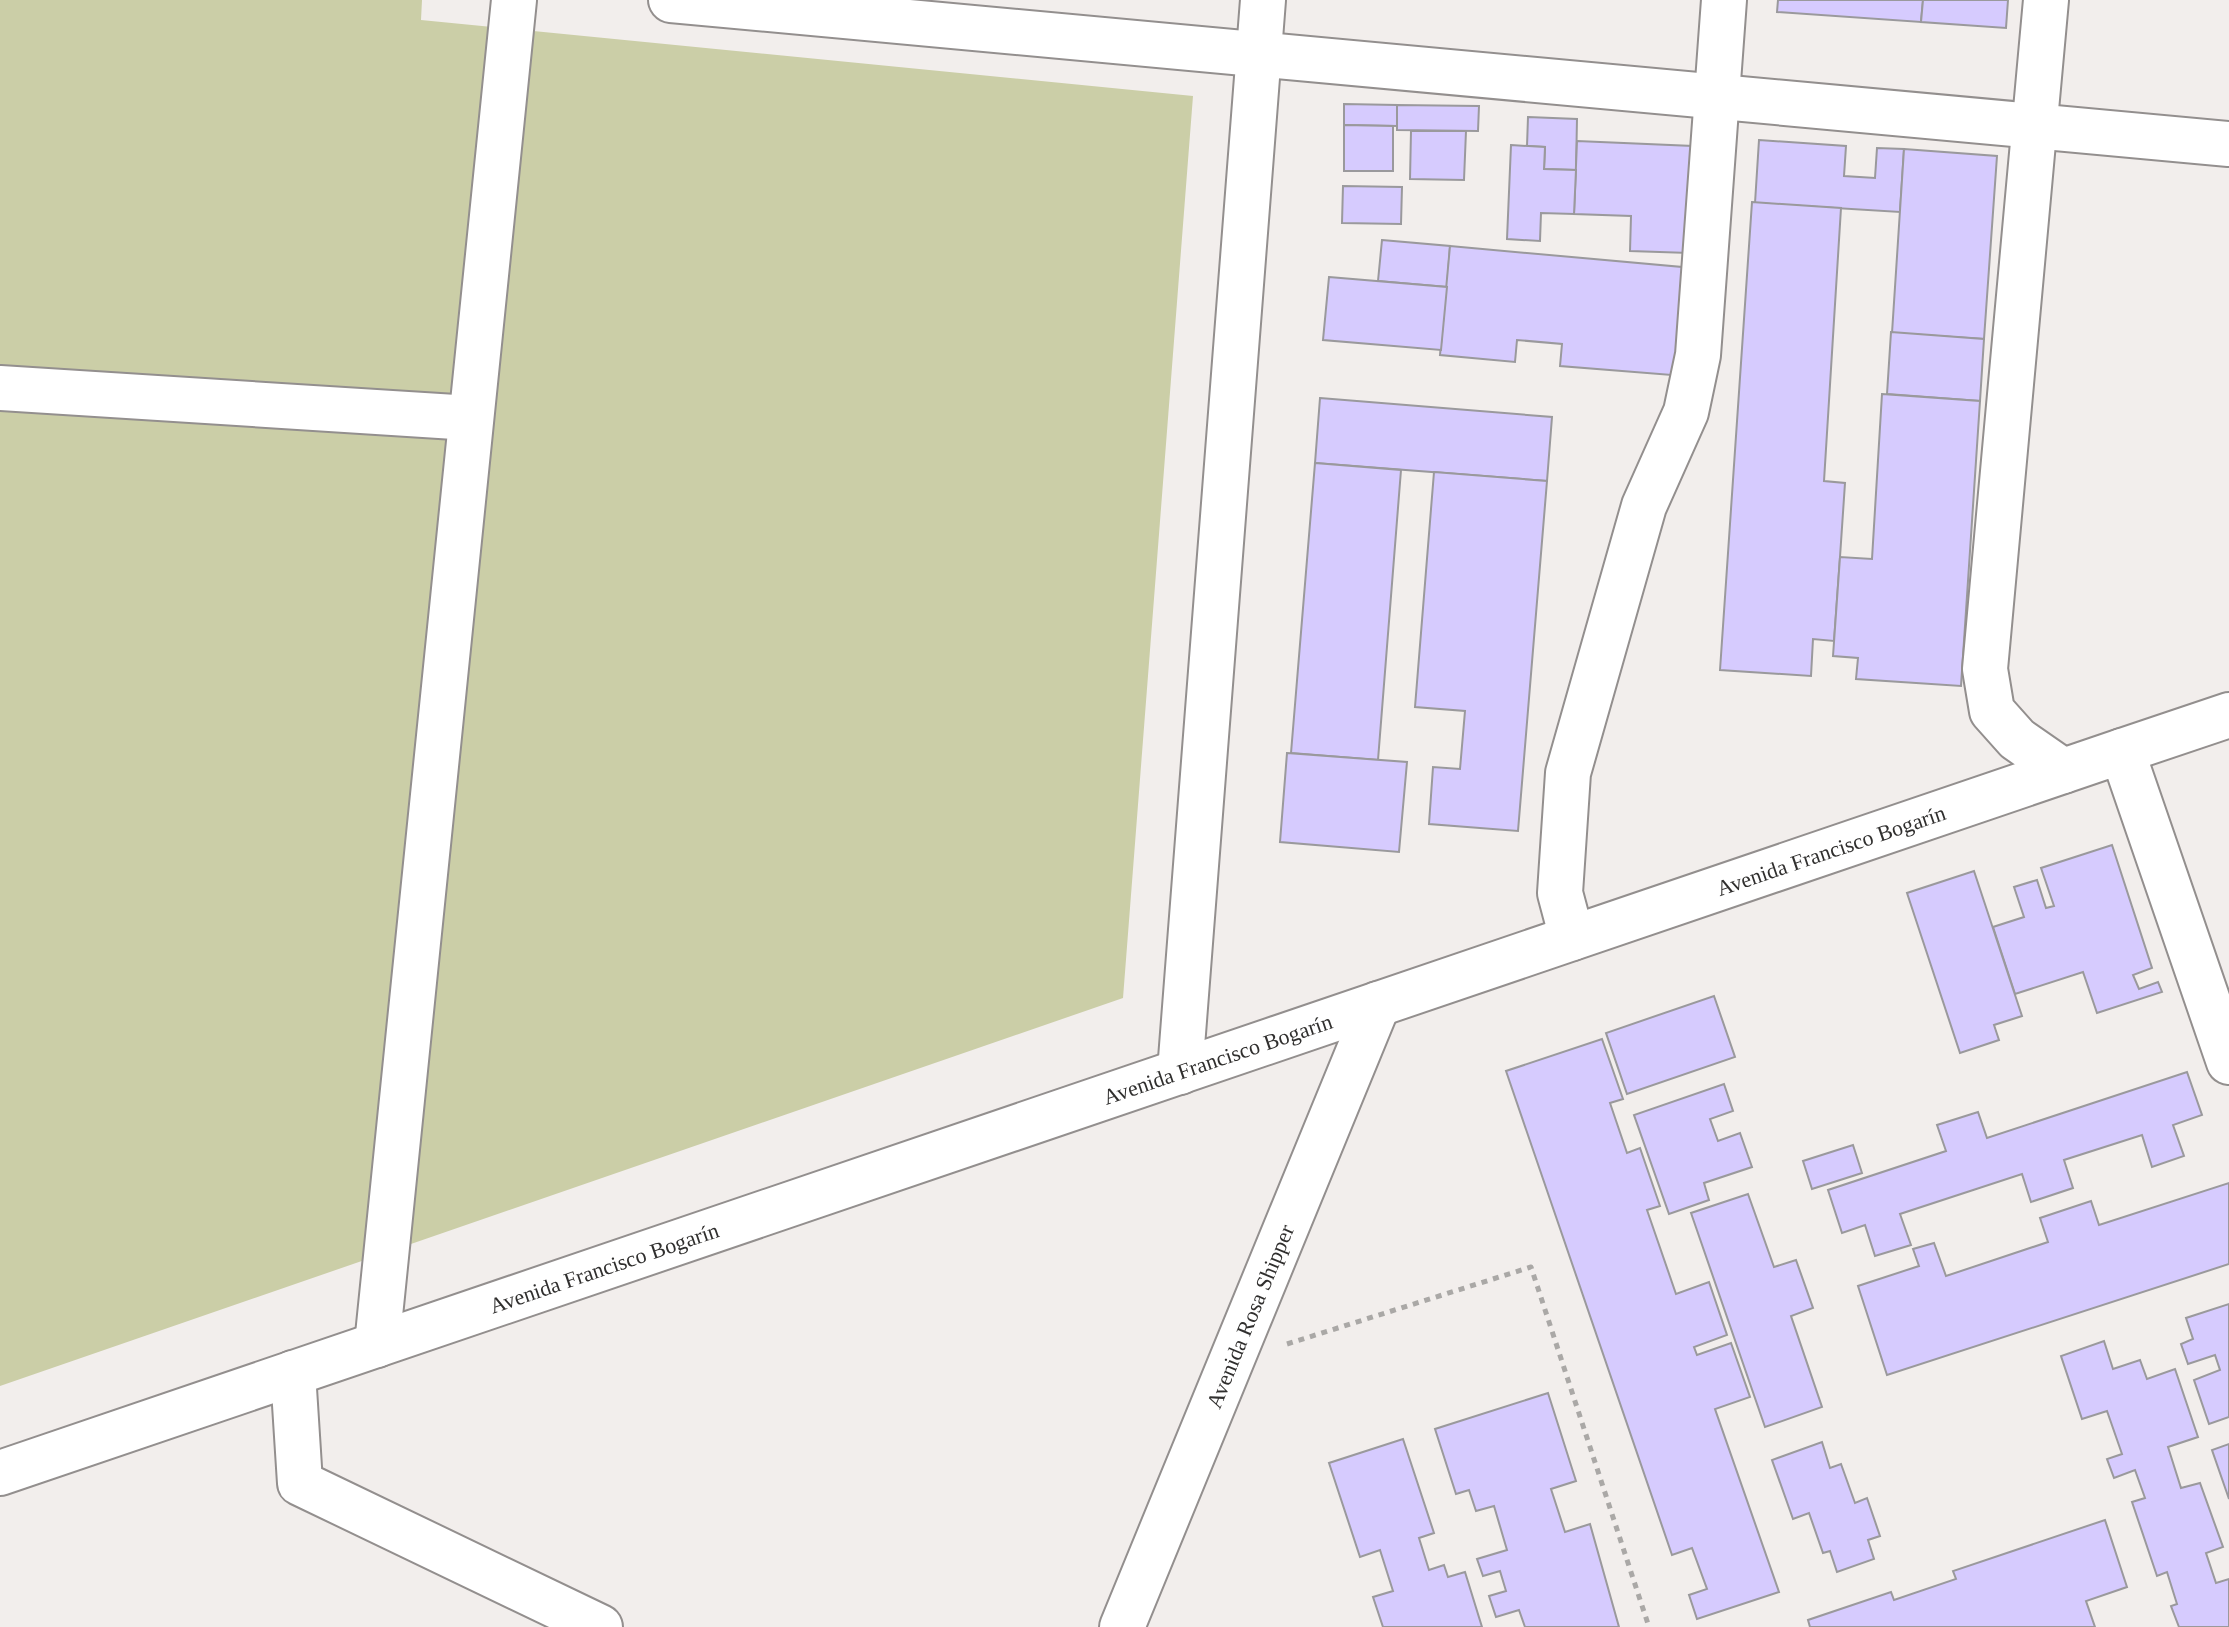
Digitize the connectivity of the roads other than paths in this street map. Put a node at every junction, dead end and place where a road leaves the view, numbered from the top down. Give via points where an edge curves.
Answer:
1 (514, 0) edge
2 (671, 0) edge
3 (1263, 0) edge
4 (1724, 0) edge
5 (2046, 0) edge
6 (891, 10) edge
7 (1259, 54) junction
8 (1717, 95) junction
9 (2035, 124) junction
10 (2229, 144) edge
11 (0, 388) edge
12 (471, 418) junction
13 (2229, 715) edge
14 (2122, 751) junction
15 (2063, 771) junction
16 (1572, 938) junction
17 (1378, 1004) junction
18 (2229, 1062) edge
19 (1180, 1072) junction
20 (377, 1345) junction
21 (293, 1373) junction
22 (0, 1473) edge
23 (600, 1627) edge
24 (1122, 1627) edge

1 - 12 street
2 - 6 street
3 - 7 street
4 - 8 street
5 - 9 street
6 - 7 street
7 - 8 street
7 - 19 street
8 - 9 street
8 - 16 street via 1698,355 1686,412 1644,506 1568,773 1560,893
9 - 10 street
9 - 15 street via 1985,669 1992,711 2017,739
11 - 12 street
12 - 20 street
13 - 14 street, Avenida Francisco Bogarín
14 - 15 street, Avenida Francisco Bogarín
14 - 18 street
15 - 16 street, Avenida Francisco Bogarín
16 - 17 street, Avenida Francisco Bogarín
17 - 19 street, Avenida Francisco Bogarín
17 - 24 street, Avenida Rosa Shipper
19 - 20 street, Avenida Francisco Bogarín
20 - 21 street, Avenida Francisco Bogarín
21 - 22 street, Avenida Francisco Bogarín
21 - 23 street via 300,1483

